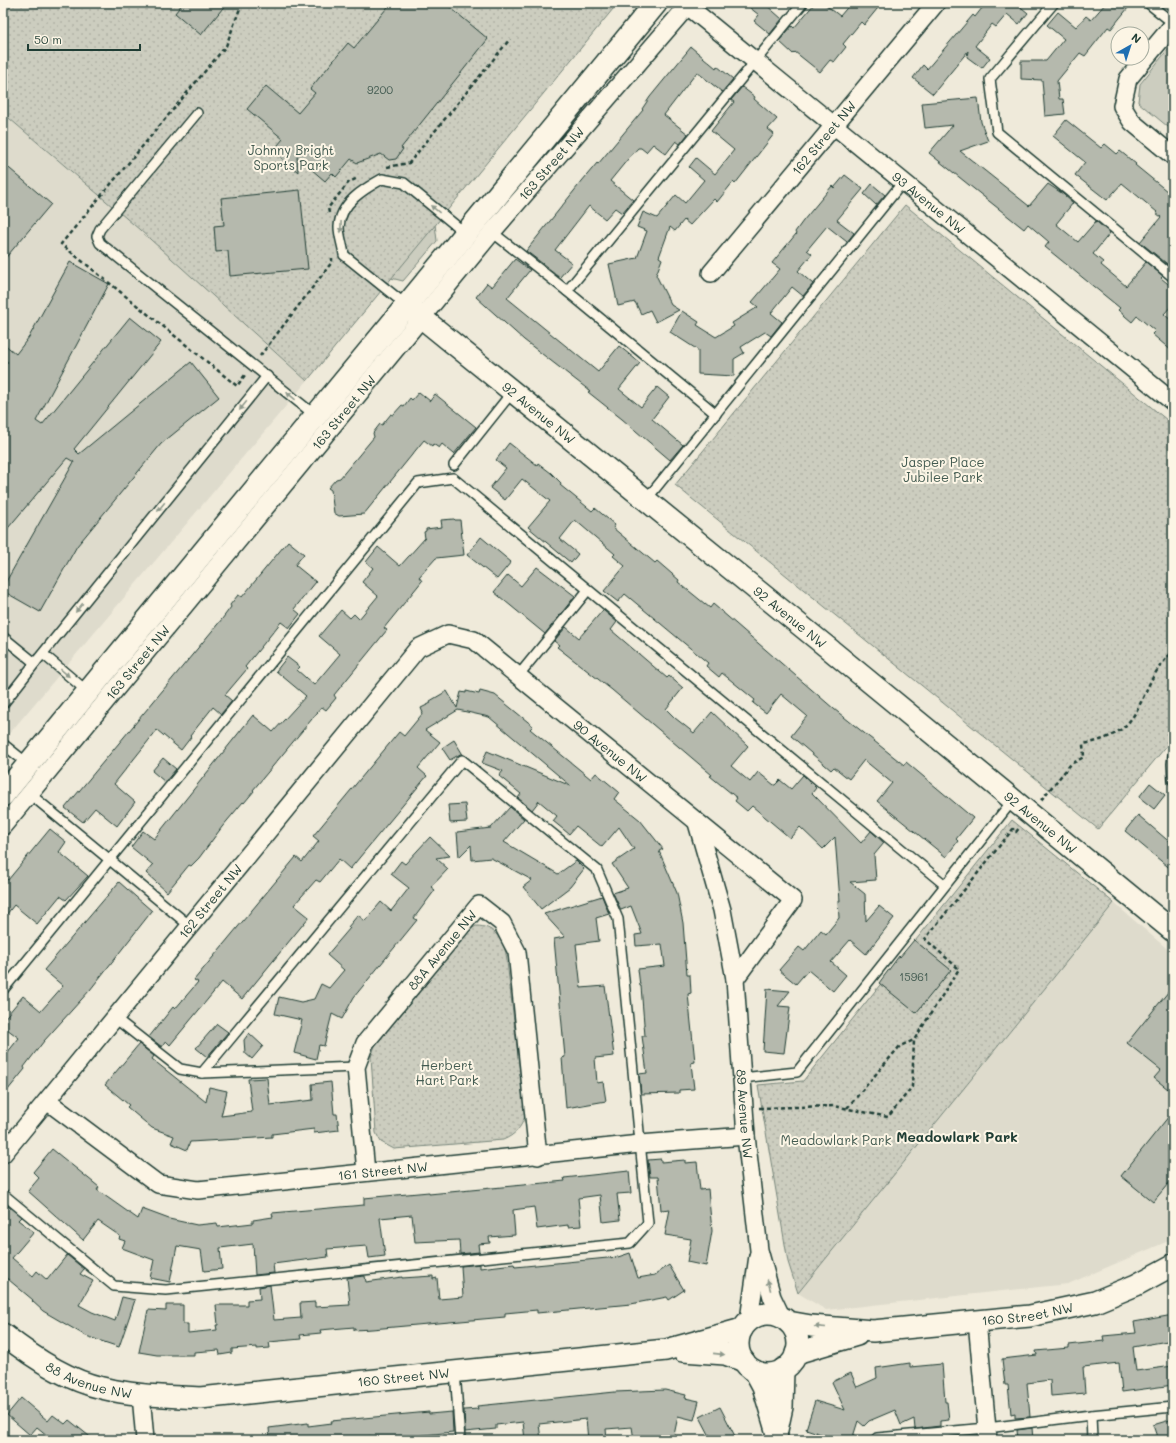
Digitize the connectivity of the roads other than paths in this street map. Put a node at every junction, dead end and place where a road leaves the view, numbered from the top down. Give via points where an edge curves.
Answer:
1 (656, 3) edge
2 (803, 3) edge
3 (936, 3) edge
4 (1054, 3) edge
5 (1148, 3) edge
6 (687, 4) edge
7 (1173, 24) edge
8 (755, 61) junction
9 (196, 113) dead end
10 (833, 124) junction
11 (1173, 156) edge
12 (903, 182) junction
13 (492, 232) junction
14 (465, 233) junction
15 (711, 273) dead end
16 (1173, 277) edge
17 (567, 291) junction
18 (414, 312) junction
19 (267, 376) junction
20 (513, 391) junction
21 (1173, 402) edge
22 (716, 414) junction
23 (316, 416) junction
24 (454, 465) dead end
25 (646, 500) junction
26 (588, 590) junction
27 (3, 636) edge
28 (418, 648) joint
29 (42, 654) junction
30 (35, 663) junction
31 (518, 676) junction
32 (88, 692) junction
33 (6, 694) edge
34 (3, 704) edge
35 (3, 744) edge
36 (1173, 756) edge
37 (28, 764) junction
38 (1173, 780) edge
39 (3, 794) edge
40 (30, 794) junction
41 (1013, 800) junction
42 (697, 823) junction
43 (3, 826) edge
44 (109, 861) junction
45 (945, 885) junction
46 (190, 926) junction
47 (1173, 931) edge
48 (735, 979) junction
49 (3, 990) edge
50 (115, 1018) junction
51 (356, 1067) junction
52 (202, 1074) junction
53 (742, 1078) junction
54 (46, 1101) junction
55 (746, 1136) junction
56 (640, 1144) junction
57 (3, 1154) edge
58 (538, 1156) junction
59 (366, 1172) junction
60 (3, 1194) edge
61 (759, 1250) junction
62 (1173, 1265) edge
63 (785, 1320) junction
64 (977, 1321) junction
65 (746, 1325) junction
66 (873, 1331) junction
67 (3, 1334) edge
68 (666, 1350) junction
69 (796, 1353) junction
70 (749, 1366) junction
71 (783, 1369) junction
72 (454, 1371) junction
73 (141, 1395) junction
74 (1173, 1408) edge
75 (1090, 1415) junction
76 (987, 1434) edge
77 (777, 1435) edge
78 (145, 1440) edge
79 (460, 1440) edge
80 (877, 1440) edge
81 (1092, 1440) edge

1 - 14 main road, 163 Street NW
2 - 8 lane
3 - 10 street, 162 Street NW
4 - 16 lane via 990,80 997,132
5 - 7 lane
6 - 8 street, 93 Avenue NW
6 - 13 street, 163 Street NW
7 - 11 street via 1128,80 1122,106 1132,122
8 - 10 street, 93 Avenue NW
8 - 17 lane
9 - 19 lane via 113,212 97,236 100,243
10 - 12 street, 93 Avenue NW
10 - 15 street, 162 Street NW
12 - 21 street, 93 Avenue NW
12 - 22 lane
13 - 17 lane
13 - 18 street, 163 Street NW
14 - 18 main road, 163 Street NW
14 -> 18 lane via 404,183 382,179 359,193 342,214 339,228 344,255
17 - 22 lane
18 - 20 street, 92 Avenue NW
18 - 23 main road, 163 Street NW
18 - 40 street, 163 Street NW
23 -> 19 lane
19 -> 29 lane
20 - 24 lane
20 - 25 street, 92 Avenue NW
22 - 25 lane
23 - 32 main road, 163 Street NW
25 - 41 street, 92 Avenue NW
26 - 31 lane
26 - 44 lane via 452,478 418,483
26 - 45 lane
27 - 30 lane
28 - 31 street, 90 Avenue NW via 448,634 474,640
28 - 46 street, 162 Street NW
29 - 30 lane
29 -> 32 lane
30 - 33 lane
31 - 42 street, 90 Avenue NW
32 - 37 main road, 163 Street NW
33 - 34 lane
35 - 37 lane
36 - 38 lane
37 - 39 main road, 163 Street NW
40 - 43 street, 163 Street NW
40 - 44 lane
41 - 45 lane
41 - 47 street, 92 Avenue NW
42 - 48 street, 89 Avenue NW via 722,910
42 - 48 street, 90 Avenue NW via 793,900
44 - 46 lane
44 - 49 lane
45 - 53 lane via 797,1072
46 - 50 street, 162 Street NW
48 - 53 street, 89 Avenue NW
50 - 52 lane via 180,1069
50 - 54 street, 162 Street NW
51 - 52 lane
51 - 58 street, 88A Avenue NW via 365,1043 479,905 502,923 517,952
51 - 59 street, 88A Avenue NW
52 - 56 lane via 462,760 597,870 618,919
53 - 55 street, 89 Avenue NW
54 - 57 street, 162 Street NW
54 - 59 street, 161 Street NW via 158,1184 198,1190
55 - 56 street, 161 Street NW
55 - 61 street, 89 Avenue NW
56 - 58 street, 161 Street NW
56 - 60 lane via 648,1223 630,1243 166,1290 114,1286
58 - 59 street, 161 Street NW
63 -> 61 street, 89 Avenue NW via 772,1297
61 - 65 street, 89 Avenue NW
62 - 64 street, 160 Street NW via 1136,1285 1095,1302 1050,1313
63 - 65 street via 765,1314
66 -> 63 street, 160 Street NW via 811,1326
63 - 69 street via 796,1335
64 - 66 street, 160 Street NW
64 - 76 street
65 - 68 street, 160 Street NW
65 - 70 street via 738,1345
66 - 69 street, 160 Street NW
67 - 73 street, 88 Avenue NW via 25,1352 62,1373 101,1388
68 -> 70 street, 160 Street NW via 725,1354
68 - 72 street, 160 Street NW
69 - 71 street
70 - 71 street via 770,1374
70 - 77 street via 763,1386
71 - 77 street via 782,1407
72 - 73 street, 160 Street NW via 200,1398
72 - 79 lane
73 - 78 street, 88 Avenue NW
74 - 75 lane
75 - 76 lane
75 - 81 lane
76 - 80 lane

